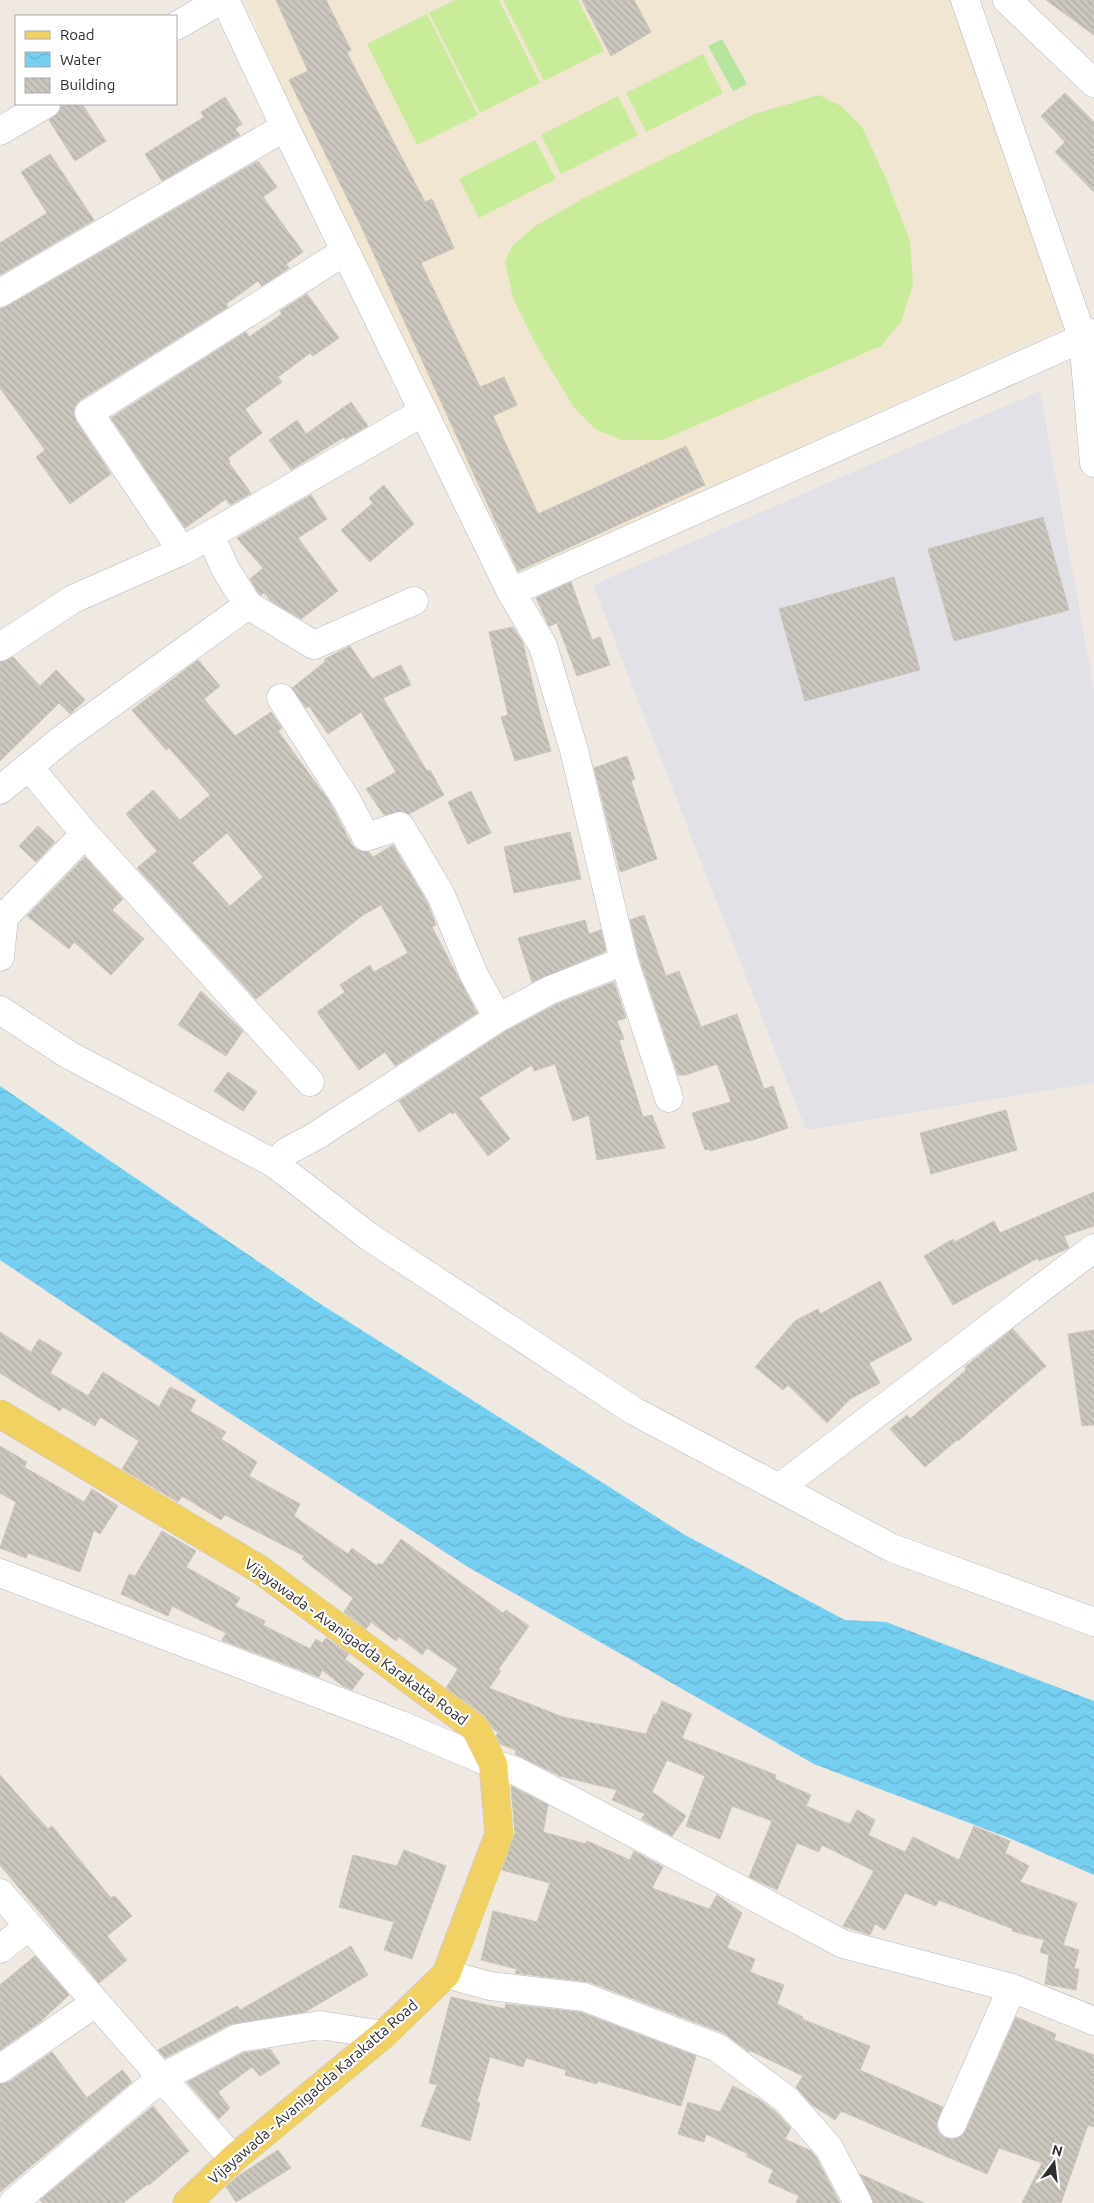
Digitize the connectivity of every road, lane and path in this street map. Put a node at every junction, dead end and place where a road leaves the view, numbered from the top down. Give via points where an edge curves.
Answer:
1 (221, 0) edge
2 (225, 0) edge
3 (1006, 0) edge
4 (972, 4) edge
5 (178, 25) edge
6 (1094, 83) edge
7 (44, 105) edge
8 (285, 127) junction
9 (0, 131) edge
10 (344, 252) junction
11 (0, 292) edge
12 (1089, 336) edge
13 (422, 412) junction
14 (1094, 462) edge
15 (210, 535) junction
16 (182, 551) junction
17 (511, 592) junction
18 (414, 601) dead end
19 (248, 605) junction
20 (0, 647) edge
21 (281, 698) dead end
22 (29, 767) junction
23 (0, 790) edge
24 (85, 834) junction
25 (2, 915) edge
26 (0, 957) edge
27 (624, 961) junction
28 (0, 1010) edge
29 (498, 1018) junction
30 (310, 1082) dead end
31 (669, 1098) dead end
32 (275, 1164) junction
33 (1094, 1248) edge
34 (0, 1414) edge
35 (779, 1488) junction
36 (0, 1573) edge
37 (1094, 1622) edge
38 (493, 1764) junction
39 (0, 1893) edge
40 (29, 1926) junction
41 (0, 1949) edge
42 (446, 1974) junction
43 (1012, 1988) junction
44 (95, 2003) junction
45 (1094, 2021) edge
46 (384, 2035) junction
47 (0, 2069) edge
48 (161, 2078) junction
49 (952, 2124) dead end
50 (233, 2160) junction
51 (14, 2203) edge
52 (187, 2203) edge
53 (858, 2203) edge

1 - 5 street
2 - 8 street
3 - 6 street
4 - 12 street
7 - 9 street
8 - 10 street
8 - 11 street
10 - 13 street
10 - 16 street via 90,412
12 - 14 street
12 - 17 street
13 - 15 street
13 - 17 street
15 - 16 street
15 - 19 street via 226,570
16 - 20 street via 73,599
17 - 27 street via 543,646 574,750
18 - 19 street via 314,645
19 - 22 street via 66,736
21 - 29 street via 348,801 366,837 400,826 441,895 474,975
22 - 23 street
22 - 24 street
24 - 25 street
24 - 30 street
25 - 26 street
27 - 29 street via 550,990
27 - 31 street
28 - 32 street via 68,1055
29 - 32 street via 286,1152
32 - 35 street via 368,1236 634,1411
33 - 35 street
34 - 38 main road, Vijayawada - Avanigadda Karakatta Road via 259,1569 475,1728
35 - 37 street via 892,1548
36 - 38 street via 401,1724
38 - 42 main road, Vijayawada - Avanigadda Karakatta Road via 499,1834
38 - 43 street via 516,1771 843,1944
39 - 40 street
40 - 41 street
40 - 44 street
42 - 46 main road, Vijayawada - Avanigadda Karakatta Road
42 - 53 street via 490,1986 584,1997 718,2048 787,2100 829,2148
43 - 45 street
43 - 49 street
44 - 47 street
44 - 48 street
46 - 48 street via 320,2025 238,2038
46 - 50 main road, Vijayawada - Avanigadda Karakatta Road
48 - 50 street
48 - 51 street
50 - 52 main road, Vijayawada - Avanigadda Karakatta Road

